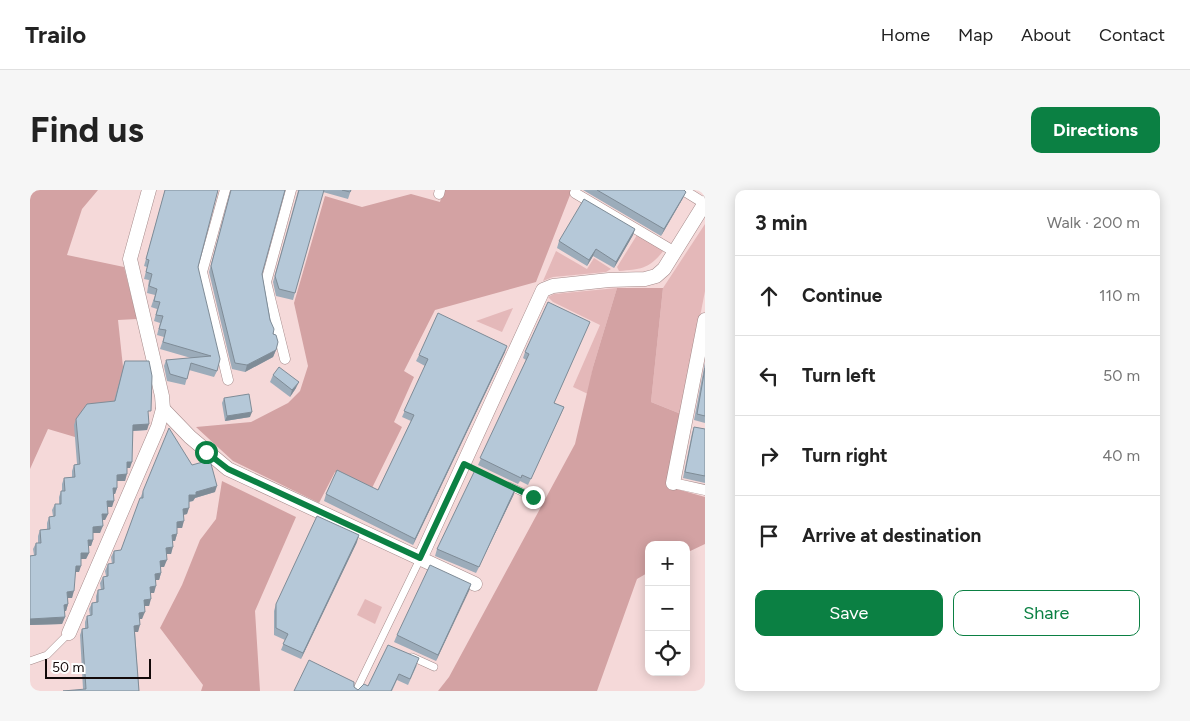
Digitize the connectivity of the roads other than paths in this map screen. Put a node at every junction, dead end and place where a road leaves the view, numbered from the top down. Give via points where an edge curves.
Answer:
1 (149, 190) edge
2 (225, 190) edge
3 (291, 190) edge
4 (683, 190) edge
5 (575, 193) dead end
6 (705, 203) edge
7 (675, 252) junction
8 (705, 321) edge
9 (285, 359) dead end
10 (228, 380) dead end
11 (163, 409) junction
12 (499, 480) edge
13 (673, 483) joint
14 (705, 490) edge
15 (533, 497) dead end
16 (420, 558) junction
17 (474, 584) dead end
18 (69, 632) joint
19 (380, 641) junction
20 (388, 645) edge
21 (403, 652) edge
22 (30, 661) edge
23 (434, 667) dead end
24 (350, 682) edge
25 (358, 688) edge

1 - 11 street via 130,259
2 - 10 street via 202,272
3 - 9 street via 266,282
4 - 6 street
5 - 7 street
6 - 7 street
7 - 16 street via 656,276 553,286 543,290 468,466
8 - 13 street via 691,426
11 - 16 street via 228,469
11 - 18 street
12 - 15 lane
13 - 14 street
16 - 17 street
16 - 19 lane
18 - 22 lane via 47,655
19 - 20 lane
19 - 25 lane
21 - 23 lane
24 - 25 lane

